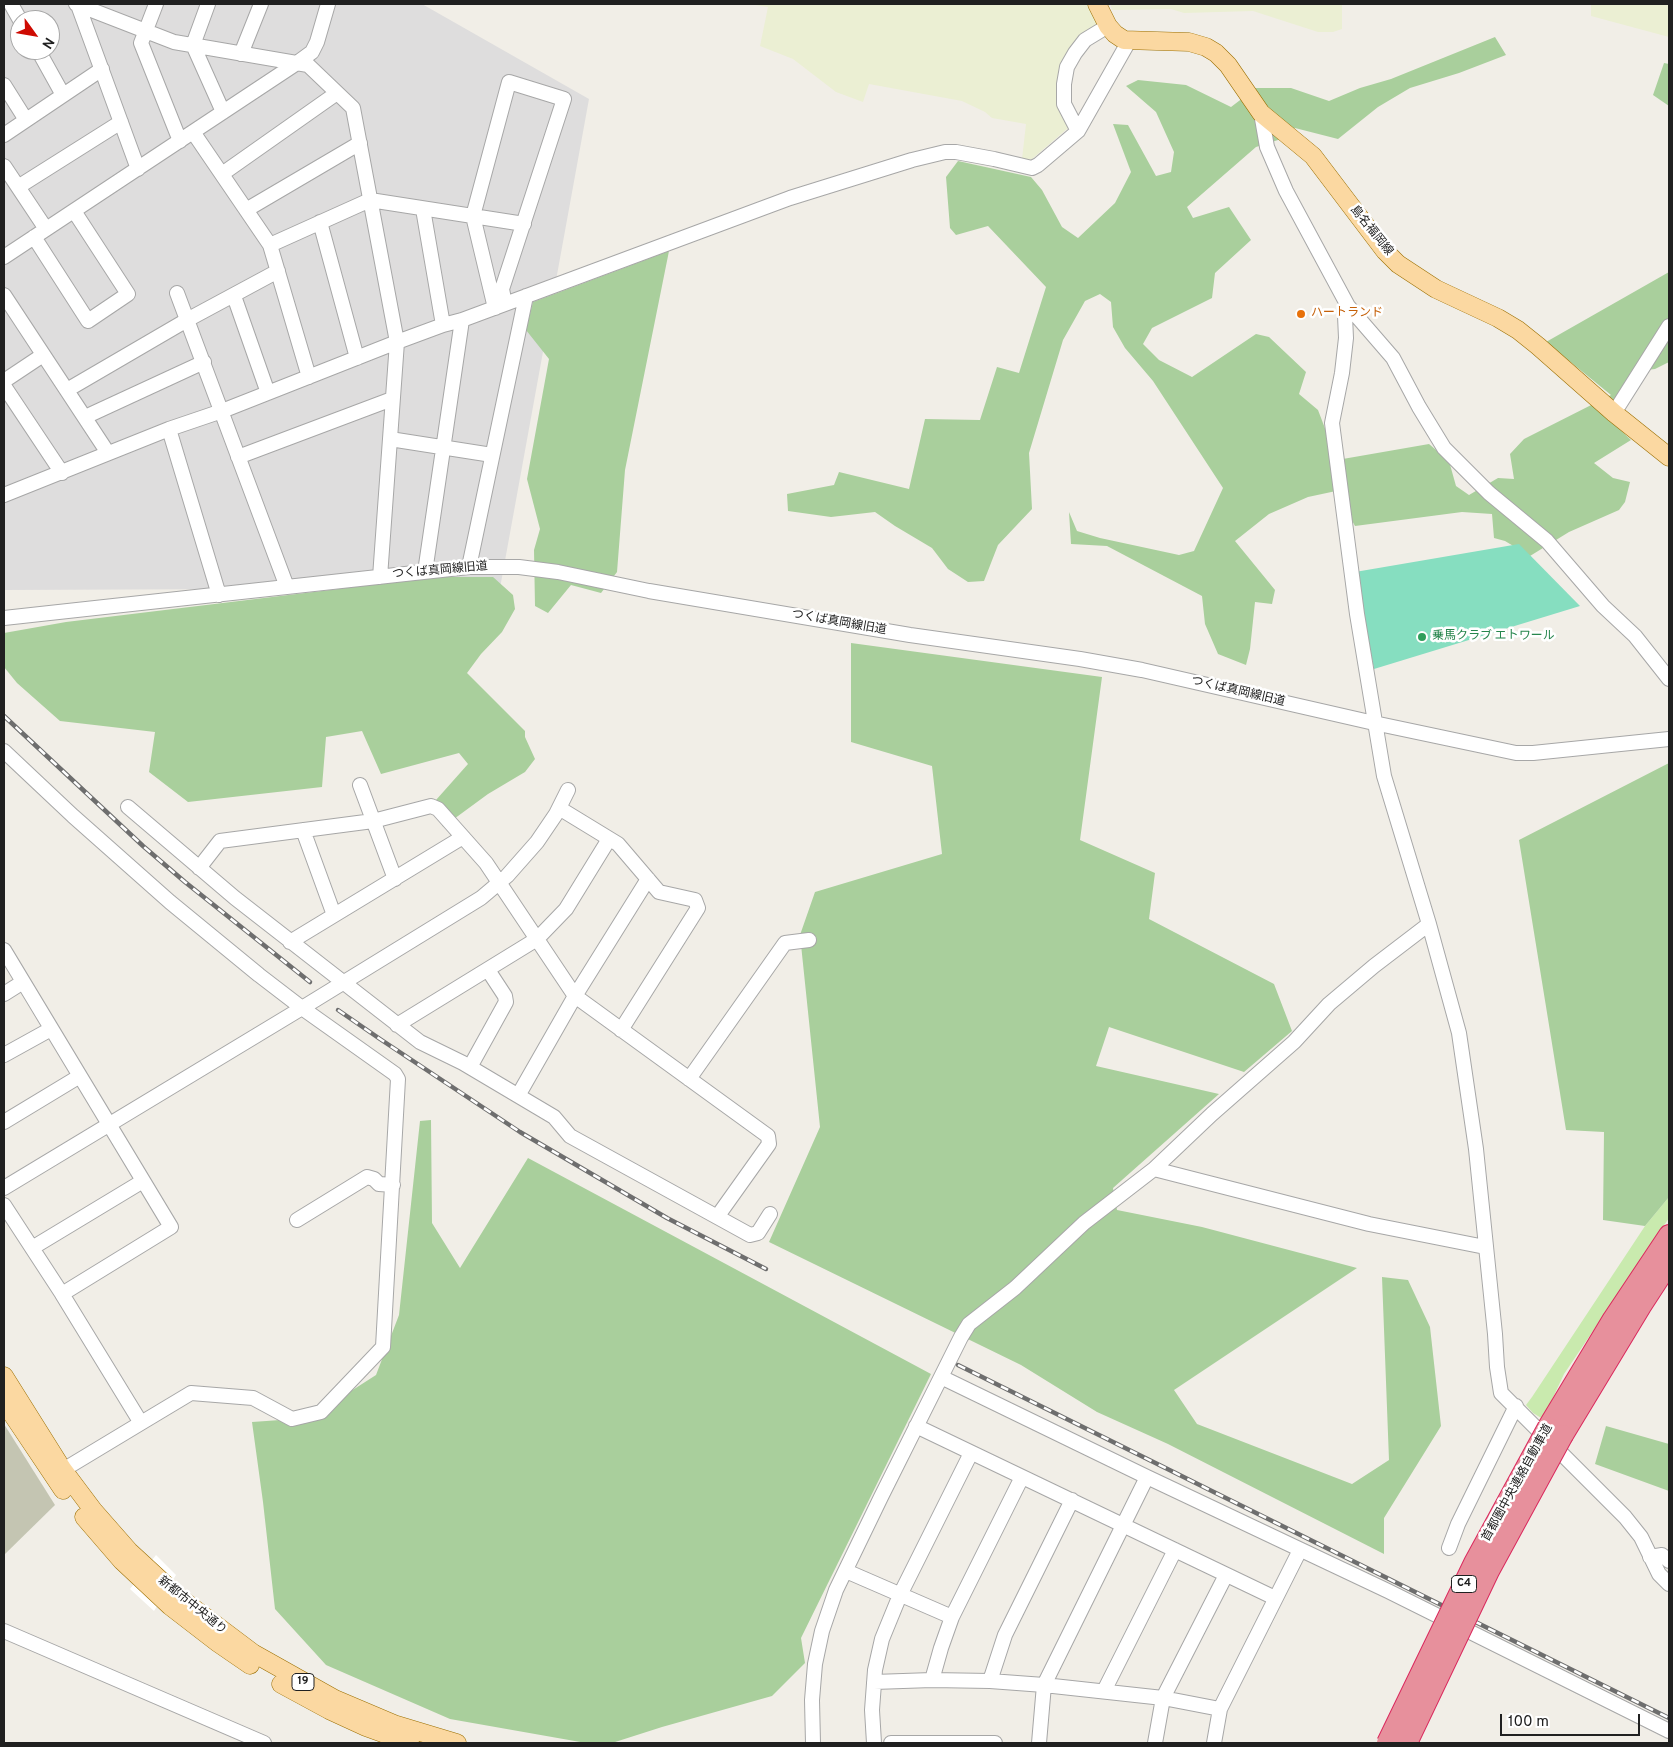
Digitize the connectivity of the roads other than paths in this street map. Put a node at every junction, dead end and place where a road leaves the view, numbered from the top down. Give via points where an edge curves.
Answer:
1 (77, 4) edge
2 (156, 4) edge
3 (208, 4) edge
4 (261, 4) edge
5 (328, 4) edge
6 (1097, 4) edge
7 (105, 9) edge
8 (1108, 26) junction
9 (145, 30) junction
10 (1129, 41) junction
11 (193, 45) junction
12 (241, 54) junction
13 (44, 60) edge
14 (297, 64) junction
15 (102, 70) junction
16 (4, 85) edge
17 (337, 92) junction
18 (63, 95) junction
19 (223, 112) junction
20 (1262, 113) junction
21 (26, 120) junction
22 (121, 122) junction
23 (1078, 131) junction
24 (193, 132) junction
25 (4, 135) edge
26 (180, 141) junction
27 (360, 143) junction
28 (4, 166) edge
29 (138, 169) junction
30 (222, 174) junction
31 (18, 187) junction
32 (370, 200) junction
33 (423, 209) junction
34 (246, 210) junction
35 (74, 211) junction
36 (473, 216) junction
37 (320, 222) junction
38 (524, 224) junction
39 (46, 230) junction
40 (34, 237) junction
41 (270, 245) junction
42 (4, 257) edge
43 (278, 271) junction
44 (177, 293) dead end
45 (4, 295) edge
46 (234, 296) junction
47 (526, 296) junction
48 (500, 306) junction
49 (1348, 306) junction
50 (187, 320) junction
51 (462, 320) junction
52 (443, 325) junction
53 (1669, 326) edge
54 (397, 342) junction
55 (43, 355) junction
56 (357, 358) junction
57 (204, 362) junction
58 (309, 377) junction
59 (4, 381) edge
60 (4, 386) edge
61 (67, 390) junction
62 (268, 393) junction
63 (392, 399) junction
64 (222, 411) junction
65 (1614, 413) junction
66 (84, 418) junction
67 (169, 429) junction
68 (390, 439) junction
69 (443, 448) junction
70 (108, 453) junction
71 (492, 455) junction
72 (238, 457) junction
73 (1669, 457) edge
74 (62, 473) junction
75 (6, 490) edge
76 (469, 567) junction
77 (425, 572) junction
78 (380, 577) junction
79 (287, 586) junction
80 (219, 595) junction
81 (4, 618) edge
82 (1669, 679) edge
83 (1374, 723) junction
84 (1669, 739) edge
85 (4, 751) edge
86 (360, 785) dead end
87 (568, 790) dead end
88 (128, 807) dead end
89 (559, 808) junction
90 (373, 821) junction
91 (303, 830) junction
92 (463, 837) junction
93 (606, 844) dead end
94 (199, 868) junction
95 (394, 878) junction
96 (648, 879) junction
97 (500, 882) junction
98 (334, 915) junction
99 (1429, 924) junction
100 (538, 939) junction
101 (809, 940) dead end
102 (290, 942) junction
103 (4, 950) edge
104 (488, 970) junction
105 (23, 982) junction
106 (344, 983) junction
107 (4, 994) edge
108 (575, 996) junction
109 (302, 1008) junction
110 (397, 1025) junction
111 (51, 1029) junction
112 (621, 1030) junction
113 (4, 1055) edge
114 (470, 1067) junction
115 (80, 1076) junction
116 (689, 1079) junction
117 (519, 1094) junction
118 (4, 1122) edge
119 (110, 1125) junction
120 (1154, 1169) junction
121 (143, 1180) junction
122 (392, 1185) junction
123 (4, 1188) edge
124 (4, 1205) edge
125 (770, 1214) dead end
126 (717, 1217) junction
127 (297, 1220) dead end
128 (1669, 1235) edge
129 (1485, 1247) junction
130 (32, 1248) junction
131 (1669, 1263) edge
132 (62, 1294) junction
133 (4, 1376) edge
134 (941, 1377) junction
135 (4, 1402) edge
136 (1516, 1406) junction
137 (141, 1423) junction
138 (916, 1426) junction
139 (1556, 1431) junction
140 (971, 1453) junction
141 (63, 1470) junction
142 (1022, 1477) junction
143 (1147, 1477) junction
144 (1072, 1500) junction
145 (1123, 1525) junction
146 (1449, 1548) dead end
147 (1174, 1550) junction
148 (1300, 1550) junction
149 (1650, 1557) junction
150 (1669, 1561) edge
151 (846, 1571) junction
152 (142, 1572) junction
153 (1226, 1575) junction
154 (1669, 1584) edge
155 (165, 1593) junction
156 (900, 1595) junction
157 (1275, 1598) junction
158 (952, 1617) junction
159 (4, 1631) edge
160 (932, 1680) junction
161 (990, 1681) junction
162 (874, 1682) junction
163 (1044, 1685) junction
164 (1104, 1691) junction
165 (1163, 1698) junction
166 (1220, 1709) junction
167 (1669, 1731) edge
168 (264, 1743) edge
169 (410, 1743) edge
170 (456, 1743) edge
171 (813, 1743) edge
172 (874, 1743) edge
173 (891, 1743) edge
174 (995, 1743) edge
175 (1039, 1743) edge
176 (1155, 1743) edge
177 (1214, 1743) edge
178 (1388, 1743) edge
179 (1407, 1743) edge

1 - 7 street
1 - 15 street
2 - 9 street
3 - 11 street
4 - 12 street
5 - 14 street via 312,52
6 - 8 main road
7 - 9 street
8 - 10 main road via 1119,37
8 - 23 street via 1085,40 1067,68 1064,104
9 - 11 street via 174,42
9 - 26 street via 141,43
10 - 20 main road, 島名福岡線 via 1188,42 1211,50 1228,65
10 - 23 street
11 - 12 street
11 - 19 street
12 - 14 street
13 - 18 street
14 - 17 street via 308,65
14 - 19 street
15 - 18 street
15 - 22 street
16 - 21 street
17 - 27 street via 353,108
17 - 30 street
18 - 21 street
19 - 24 street
20 - 49 street via 1267,147 1286,191
20 - 65 main road, 島名福岡線 via 1313,156 1398,264 1436,289 1518,330
21 - 25 street
22 - 29 street
22 - 31 street
23 - 47 street via 1032,168 956,152 912,160 790,198
24 - 26 street
24 - 30 street
26 - 29 street
27 - 32 street
27 - 34 street
28 - 31 street
29 - 35 street
30 - 34 street
31 - 39 street
32 - 33 street
32 - 37 street
32 - 54 street
33 - 36 street
33 - 52 street
34 - 41 street
35 - 39 street
35 - 40 street via 128,294 88,321
36 - 38 street
36 - 38 street via 510,82 564,99
36 - 48 street
37 - 41 street
37 - 56 street
38 - 48 street via 502,289
39 - 40 street
40 - 42 street
41 - 43 street
43 - 46 street
43 - 58 street
44 - 50 street
45 - 55 street
46 - 50 street
46 - 62 street
47 - 48 street
47 - 71 street
48 - 51 street
49 - 82 street via 1393,358 1444,448 1489,493 1547,541 1603,606 1635,636
49 - 83 street via 1342,373 1332,423
50 - 57 street
50 - 61 street
51 - 52 street
51 - 69 street
52 - 54 street
53 - 65 street
54 - 56 street
54 - 63 street
55 - 59 street
55 - 61 street
56 - 58 street
57 - 64 street
57 - 66 street
58 - 62 street
60 - 74 street
61 - 66 street
62 - 64 street
63 - 68 street
63 - 72 street
64 - 67 street
64 - 72 street
65 - 73 main road, 島名福岡線
66 - 70 street
67 - 70 street
67 - 80 street
68 - 69 street
68 - 78 street
69 - 71 street
69 - 77 street
70 - 74 street
71 - 76 street
72 - 79 street
74 - 75 street
76 - 77 street, つくば真岡線旧道
76 - 83 street, つくば真岡線旧道 via 519,567 558,572 910,635 1080,659
77 - 78 street, つくば真岡線旧道
78 - 79 street, つくば真岡線旧道
79 - 80 street, つくば真岡線旧道
80 - 81 street, つくば真岡線旧道
83 - 84 street, つくば真岡線旧道 via 1516,753
83 - 99 street via 1384,776
85 - 109 street via 170,902
86 - 90 street
87 - 89 street
88 - 94 street
89 - 96 street via 618,844
89 - 97 street via 537,842
90 - 91 street
90 - 92 street via 431,806 438,809
90 - 95 street
91 - 94 street via 220,841
91 - 98 street
92 - 95 street
92 - 97 street
93 - 100 street via 562,914
94 - 102 street
95 - 98 street
96 - 108 street
96 - 112 street via 659,892 695,900 698,908
97 - 100 street
97 - 106 street via 466,908
98 - 102 street
99 - 120 street via 1329,1004 1294,1042
99 - 129 street via 1459,1032 1476,1149
100 - 104 street
100 - 108 street
101 - 116 street via 785,943
102 - 106 street
103 - 105 street
104 - 110 street
104 - 114 street via 506,1002
105 - 107 street
105 - 111 street
106 - 109 street
106 - 110 street
108 - 112 street
108 - 117 street
109 - 119 street
109 - 122 street via 398,1079
110 - 114 street via 420,1042
111 - 113 street
111 - 115 street
112 - 116 street
114 - 117 street
115 - 118 street
115 - 119 street
116 - 126 street via 768,1136 769,1144
117 - 126 street via 554,1116 570,1136
119 - 121 street
119 - 123 street
120 - 129 street via 1369,1224
120 - 134 street via 1084,1223 1014,1288 969,1324
121 - 130 street
121 - 132 street via 171,1227
122 - 127 street via 379,1184 367,1177
122 - 137 street via 383,1347 321,1412 292,1419 253,1398 191,1392
124 - 130 street
125 - 126 street via 758,1233 750,1235
128 - 139 highway, 首都圏中央連絡自動車道 / C4 via 1613,1319
129 - 136 street via 1501,1393
130 - 132 street
131 - 139 highway, 首都圏中央連絡自動車道 / C4
132 - 137 street
133 - 141 main road, 新都市中央通り / 19
134 - 138 street
134 - 143 street
135 - 152 main road, 新都市中央通り / 19 via 84,1518 105,1543
136 - 146 street
136 - 149 street via 1625,1517
137 - 141 street
138 - 140 street
138 - 151 street
139 - 178 highway, 首都圏中央連絡自動車道 / C4, bridge via 1474,1563
139 - 179 highway, 首都圏中央連絡自動車道 / C4, bridge
140 - 142 street
140 - 156 street
141 - 152 main road, 新都市中央通り / 19
142 - 144 street
142 - 158 street
143 - 145 street
143 - 148 street
144 - 145 street
144 - 161 street via 1006,1636
145 - 147 street
145 - 163 street
147 - 153 street
147 - 164 street
148 - 157 street
148 - 167 street
149 - 150 street via 1662,1555
149 - 154 street
151 - 156 street
151 - 171 street via 822,1631 815,1664
152 - 155 main road, 新都市中央通り / 19
153 - 157 street
153 - 165 street
155 - 169 main road, 新都市中央通り / 19 via 218,1643 276,1681 329,1710
155 - 170 main road, 新都市中央通り / 19 via 246,1648 335,1699 415,1732
156 - 158 street
156 - 162 street via 882,1640
157 - 166 street
158 - 160 street
159 - 168 street
160 - 161 street
160 - 162 street
161 - 163 street
162 - 172 street
163 - 164 street
163 - 175 street
164 - 165 street
165 - 166 street
165 - 176 street
166 - 177 street
173 - 174 street

